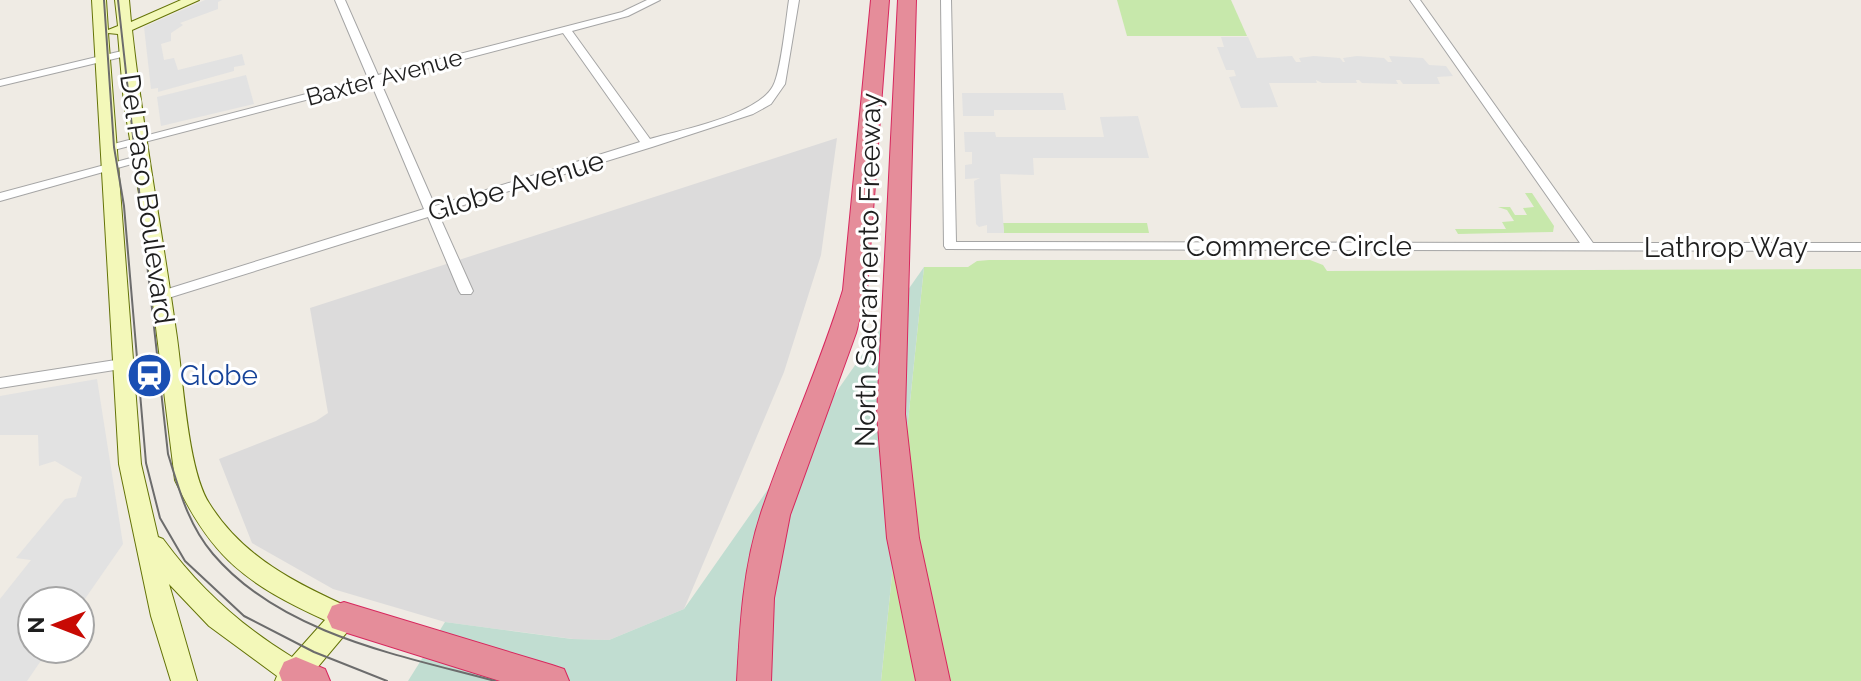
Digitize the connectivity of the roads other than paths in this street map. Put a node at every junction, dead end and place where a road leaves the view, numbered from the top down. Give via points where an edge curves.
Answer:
1 (99, 0) edge
2 (122, 0) edge
3 (192, 0) edge
4 (340, 0) edge
5 (655, 0) edge
6 (794, 0) edge
7 (880, 0) edge
8 (907, 0) edge
9 (946, 0) edge
10 (1415, 0) edge
11 (124, 28) junction
12 (566, 30) junction
13 (102, 33) junction
14 (126, 53) junction
15 (103, 59) junction
16 (375, 80) junction
17 (0, 83) edge
18 (648, 145) junction
19 (140, 150) junction
20 (111, 158) junction
21 (0, 197) edge
22 (431, 212) junction
23 (1590, 247) junction
24 (1861, 247) edge
25 (466, 291) dead end
26 (160, 296) junction
27 (122, 364) junction
28 (0, 383) edge
29 (148, 536) junction
30 (344, 617) junction
31 (299, 678) edge
32 (184, 681) edge
33 (552, 681) edge
34 (754, 681) edge
35 (933, 681) edge

1 - 13 main road, Del Paso Boulevard
2 - 11 main road, Del Paso Boulevard
3 - 11 main road
4 - 16 street
5 - 12 street, Baxter Avenue
6 - 18 street, Globe Avenue via 774,96 749,112
7 - 34 highway, North Sacramento Freeway via 855,290 775,515 758,598
8 - 35 highway, North Sacramento Freeway via 891,414 903,538
9 - 23 street, Commerce Circle via 950,246
10 - 23 street
11 - 13 main road
11 - 14 main road, Del Paso Boulevard
12 - 16 street, Baxter Avenue
12 - 18 street
13 - 15 main road, Del Paso Boulevard
14 - 15 street
14 - 19 main road, Del Paso Boulevard
15 - 17 street
15 - 20 main road, Del Paso Boulevard
16 - 19 street, Baxter Avenue
16 - 22 street
18 - 22 street, Globe Avenue
19 - 20 street
19 - 20 street, Baxter Avenue
19 - 26 main road, Del Paso Boulevard
20 - 21 street
20 - 27 main road, Del Paso Boulevard
22 - 25 street
22 - 26 street, Globe Avenue
23 - 24 street, Lathrop Way
26 - 30 main road, Del Paso Boulevard via 183,464 197,507 241,560 305,600
27 - 28 street
27 - 29 main road, Del Paso Boulevard via 130,464
29 - 31 main road via 202,605
29 - 32 main road, Del Paso Boulevard
30 - 31 main road
30 - 33 highway

